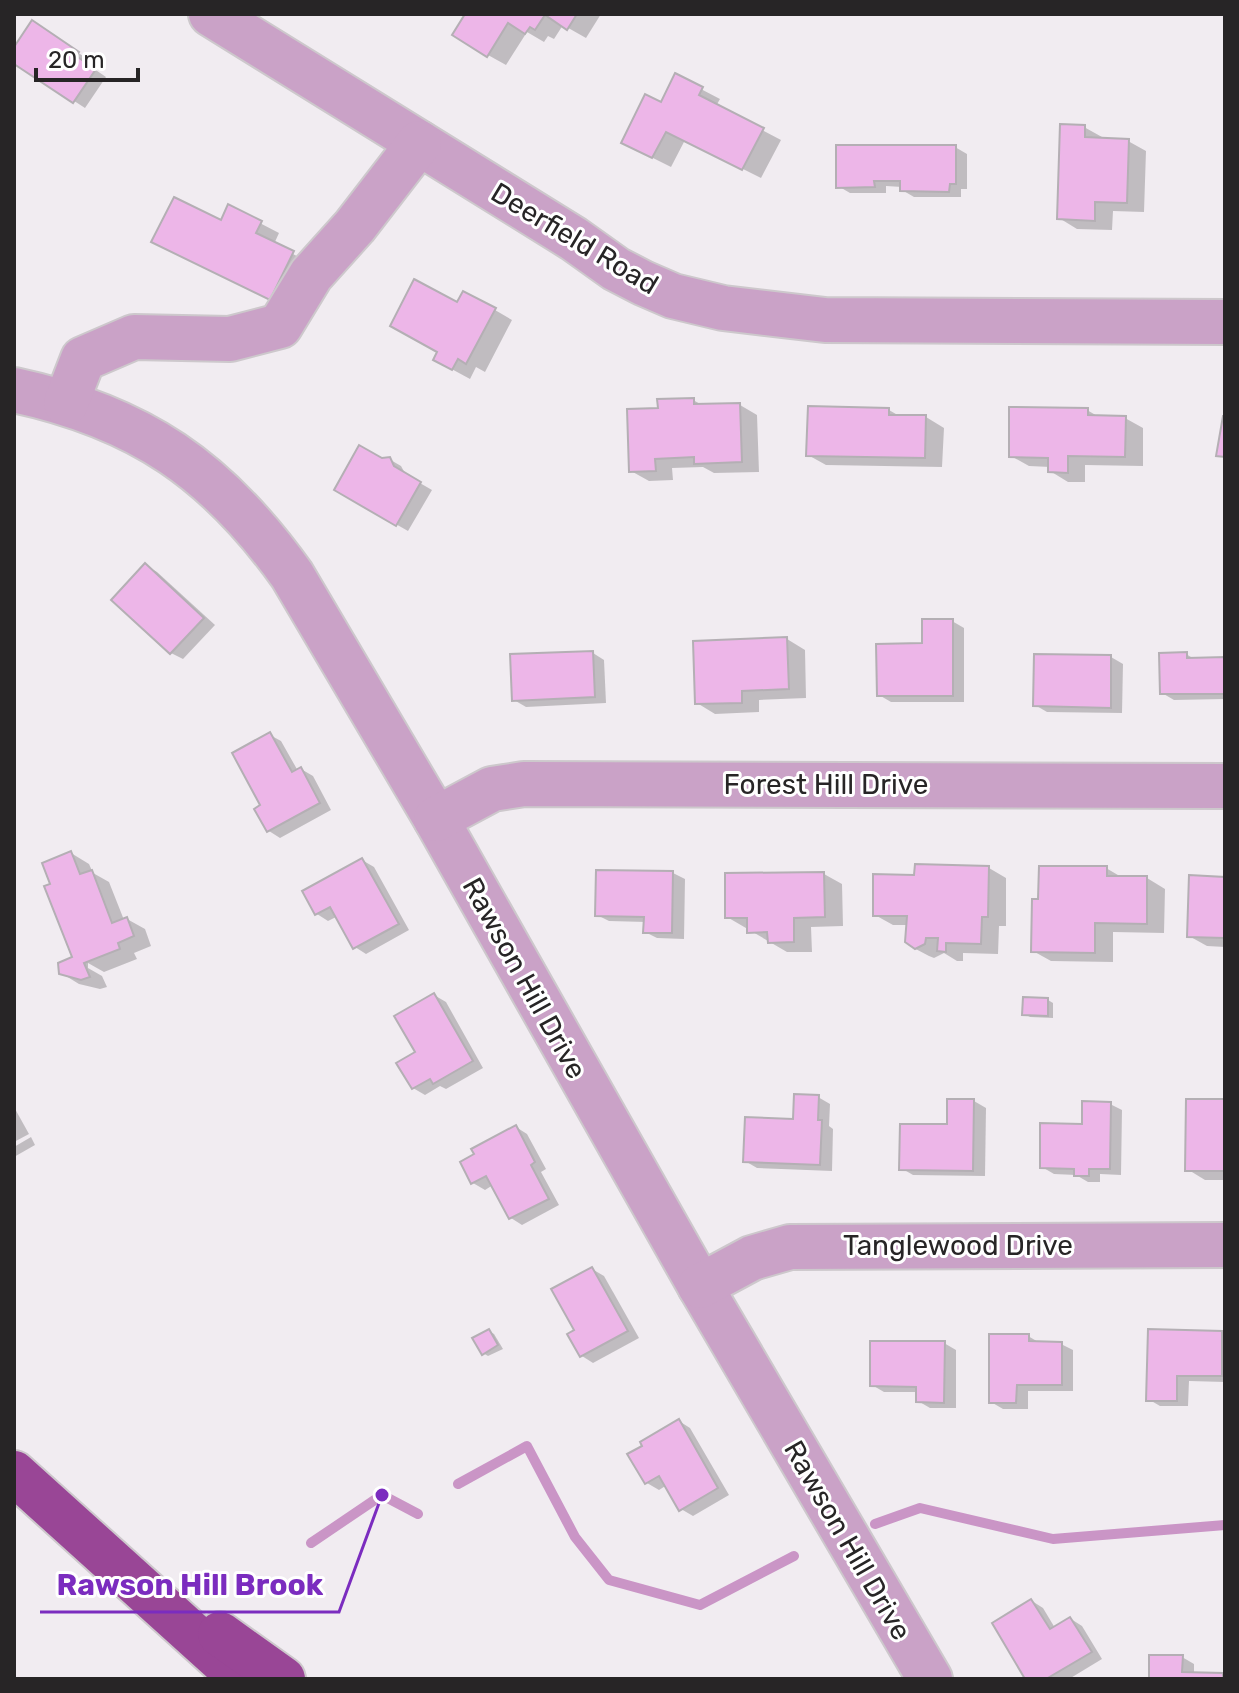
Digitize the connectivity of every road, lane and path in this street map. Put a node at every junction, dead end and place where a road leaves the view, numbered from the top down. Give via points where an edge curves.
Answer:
1 (211, 14) edge
2 (419, 143) junction
3 (1225, 322) edge
4 (14, 390) edge
5 (66, 403) junction
6 (1225, 786) edge
7 (436, 819) junction
8 (1225, 1245) edge
9 (700, 1286) junction
10 (14, 1473) edge
11 (148, 1592) junction
12 (242, 1679) edge
13 (283, 1679) edge
14 (930, 1679) edge

1 - 2 street, Deerfield Road
2 - 3 street, Deerfield Road via 616,269 700,304 825,320
2 - 5 street via 311,275 280,326 230,339 134,337 83,359
4 - 5 street, Rawson Hill Drive
5 - 7 street, Rawson Hill Drive via 154,441 241,509 292,575
6 - 7 street, Forest Hill Drive via 524,784 492,789
7 - 9 street, Rawson Hill Drive
8 - 9 street, Tanglewood Drive via 790,1247 752,1258
9 - 14 street, Rawson Hill Drive
10 - 11 highway
11 - 12 highway
11 - 13 highway via 247,1651

